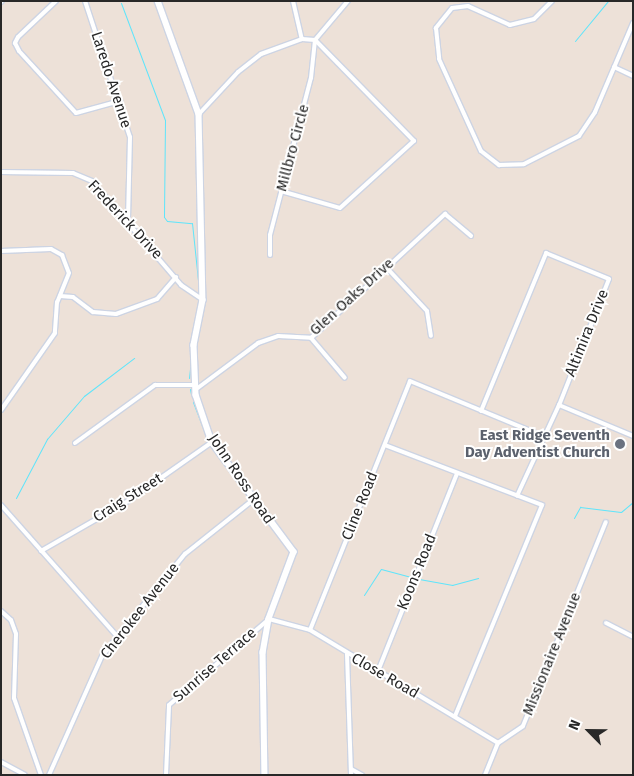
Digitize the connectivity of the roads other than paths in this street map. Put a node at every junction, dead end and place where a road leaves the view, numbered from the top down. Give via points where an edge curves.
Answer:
1 (56, 1) edge
2 (85, 1) edge
3 (158, 1) edge
4 (293, 1) edge
5 (348, 1) edge
6 (552, 1) edge
7 (469, 4) edge
8 (633, 22) edge
9 (302, 39) junction
10 (315, 40) junction
11 (614, 67) junction
12 (633, 76) edge
13 (120, 101) junction
14 (199, 114) junction
15 (1, 172) edge
16 (281, 191) junction
17 (128, 219) junction
18 (471, 236) dead end
19 (1, 251) edge
20 (270, 255) dead end
21 (386, 268) junction
22 (176, 277) junction
23 (60, 296) junction
24 (203, 300) junction
25 (431, 336) dead end
26 (311, 338) junction
27 (345, 378) dead end
28 (195, 387) junction
29 (559, 405) junction
30 (1, 410) edge
31 (481, 411) junction
32 (633, 436) edge
33 (545, 437) junction
34 (212, 442) junction
35 (76, 444) dead end
36 (385, 445) junction
37 (457, 473) junction
38 (517, 496) junction
39 (253, 500) junction
40 (1, 505) edge
41 (606, 522) dead end
42 (41, 552) junction
43 (1, 611) edge
44 (269, 619) junction
45 (606, 623) dead end
46 (310, 630) junction
47 (117, 636) junction
48 (633, 637) edge
49 (348, 654) junction
50 (378, 671) junction
51 (455, 716) junction
52 (498, 743) junction
53 (1, 762) edge
54 (351, 768) junction
55 (25, 775) edge
56 (41, 775) edge
57 (49, 775) edge
58 (166, 775) edge
59 (265, 775) edge
60 (351, 775) edge
61 (362, 775) edge
62 (485, 775) edge

1 - 13 street via 18,37 15,43 19,51 76,113
2 - 13 street, Laredo Avenue
3 - 14 street, John Ross Road
4 - 9 street
5 - 10 street
6 - 7 street via 534,20 510,25
7 - 11 street via 444,13 436,28 435,46 481,151 498,165 509,168 524,164 579,136 595,112
8 - 11 street
9 - 10 street
9 - 14 street via 251,61
10 - 16 street, Millbro Circle via 311,78
10 - 16 street via 414,141 340,208
11 - 12 street
13 - 17 street, Laredo Avenue via 130,138
14 - 24 street, John Ross Road
15 - 17 street, Frederick Drive via 84,177
16 - 20 street, Millbro Circle via 270,235
17 - 22 street, Frederick Drive
18 - 21 street, Glen Oaks Drive via 445,214
19 - 23 street via 26,247 51,249 62,255 69,273
21 - 25 street via 427,311
21 - 26 street, Glen Oaks Drive
22 - 23 street via 157,299 116,314 93,312 72,297
22 - 24 street, Frederick Drive
23 - 30 street via 55,333
24 - 28 street, John Ross Road via 194,345
26 - 27 street
26 - 28 street, Glen Oaks Drive via 278,336 258,343
28 - 34 street, John Ross Road
28 - 35 street via 155,385
29 - 31 street, Altimira Drive via 609,279 546,253
29 - 32 street
29 - 33 street, Altimira Drive
31 - 33 street
31 - 36 street, Cline Road via 410,381
33 - 38 street, Altimira Drive
34 - 39 street, John Ross Road
34 - 42 street, Craig Street via 128,501
36 - 37 street
36 - 46 street, Cline Road
37 - 38 street
37 - 50 street, Koons Road
38 - 51 street via 542,505
39 - 44 street, John Ross Road via 294,552
39 - 47 street, Cherokee Avenue via 185,554
40 - 42 street
41 - 52 street, Missionaire Avenue via 524,726
42 - 47 street
43 - 56 street via 11,620 16,634 14,698
44 - 46 street, Close Road
44 - 58 street, Sunrise Terrace via 169,705
44 - 59 street, John Ross Road via 263,652
45 - 48 street
46 - 49 street, Close Road
47 - 57 street, Cherokee Avenue via 95,669
49 - 50 street, Close Road
49 - 54 street
50 - 51 street, Close Road
51 - 52 street, Close Road
52 - 62 street
53 - 55 street
54 - 60 street
54 - 61 street

